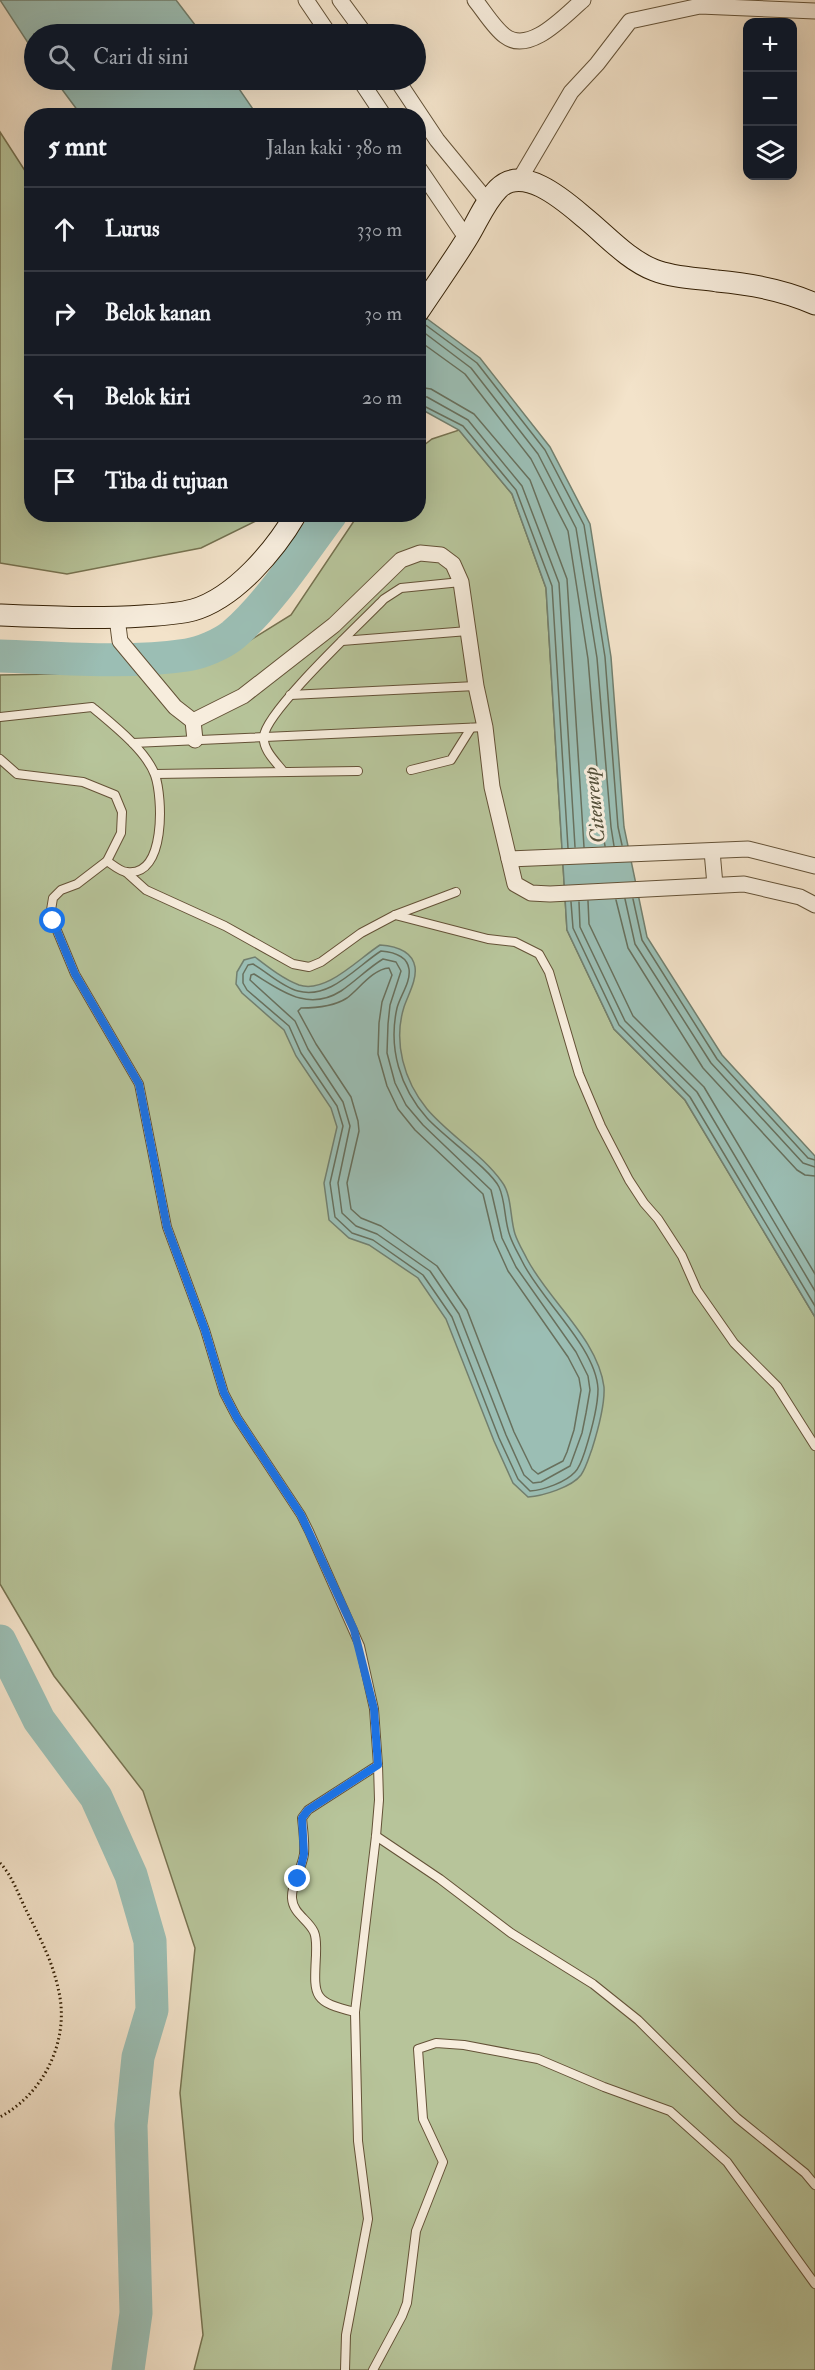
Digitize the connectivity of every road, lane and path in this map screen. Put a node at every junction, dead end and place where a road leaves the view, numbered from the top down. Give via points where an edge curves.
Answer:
1 (306, 0) edge
2 (340, 0) edge
3 (475, 0) edge
4 (583, 0) edge
5 (815, 11) edge
6 (322, 24) edge
7 (358, 24) edge
8 (367, 90) edge
9 (404, 90) edge
10 (379, 108) edge
11 (416, 108) edge
12 (426, 124) edge
13 (426, 179) edge
14 (518, 182) junction
15 (488, 202) junction
16 (467, 239) junction
17 (426, 300) edge
18 (815, 303) edge
19 (292, 522) edge
20 (461, 582) junction
21 (0, 615) edge
22 (117, 618) junction
23 (468, 631) junction
24 (342, 641) junction
25 (476, 686) junction
26 (290, 695) junction
27 (0, 717) edge
28 (192, 721) junction
29 (478, 727) junction
30 (263, 737) junction
31 (195, 740) junction
32 (133, 743) junction
33 (0, 759) edge
34 (411, 770) dead end
35 (283, 771) junction
36 (358, 771) dead end
37 (155, 774) junction
38 (712, 850) junction
39 (509, 859) junction
40 (107, 861) junction
41 (815, 866) edge
42 (126, 872) junction
43 (715, 885) junction
44 (456, 892) dead end
45 (815, 905) edge
46 (395, 915) junction
47 (815, 1446) edge
48 (378, 1765) junction
49 (376, 1836) junction
50 (0, 1863) edge
51 (354, 2013) junction
52 (0, 2116) edge
53 (815, 2185) edge
54 (815, 2284) edge
55 (345, 2370) edge
56 (373, 2370) edge

1 - 6 street
2 - 7 street
3 - 4 street via 505,36 519,41 535,39
5 - 14 street via 700,6 630,21 571,92
8 - 10 street
9 - 11 street
12 - 15 street
13 - 16 street
14 - 15 street via 499,187
14 - 18 street via 545,187 637,262 657,271 762,286
15 - 16 street
16 - 17 street
19 - 22 street via 273,549 244,579 220,596 194,610
20 - 23 street
20 - 24 lane via 401,588 384,599
20 - 28 street via 453,564 441,555 420,553 401,560 334,625 243,696
21 - 22 street
22 - 28 street via 120,641 175,707
23 - 24 lane
23 - 25 street
24 - 26 lane
25 - 26 lane
25 - 29 street
26 - 30 lane via 267,723
27 - 32 lane via 92,707
28 - 31 street
29 - 30 lane
29 - 34 lane via 451,760
29 - 39 street
30 - 31 lane
30 - 35 lane
31 - 32 lane
32 - 37 lane
33 - 40 lane via 17,774 82,782 115,795 122,812 121,833
35 - 36 lane
35 - 37 lane
37 - 42 lane via 161,823 150,863 143,870
38 - 39 street
38 - 41 street via 747,849
38 - 43 street
39 - 43 street via 515,884 531,893
40 - 42 lane
40 - 48 lane via 53,898 53,921 75,974 139,1084 167,1227 224,1393 301,1515 354,1630 374,1709
42 - 46 lane via 146,890 225,926 293,964 309,967
43 - 45 street via 744,884 801,897
44 - 46 lane
46 - 47 lane via 515,942 539,954 549,972 579,1074 629,1180 682,1256 703,1299 734,1343 777,1386
48 - 49 lane
48 - 51 lane via 308,1810 302,1818 304,1854 292,1899 295,1911 315,1933 318,1996 328,2005
49 - 51 lane
49 - 53 lane via 511,1933 593,1984 639,2020 737,2118
50 - 52 path via 47,1951 59,1990 61,2022 56,2054 36,2089
51 - 55 lane via 358,2141 368,2219 346,2335
54 - 56 lane via 728,2162 670,2111 538,2059 435,2043 418,2049 419,2077 423,2119 443,2162 416,2231 402,2316

